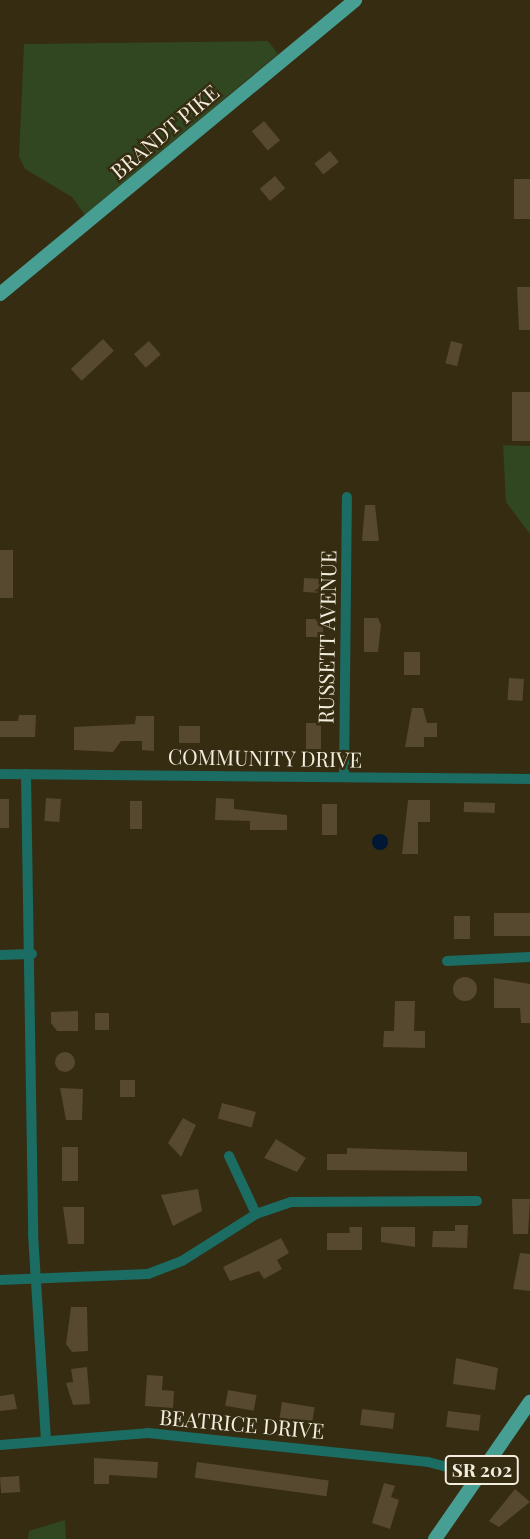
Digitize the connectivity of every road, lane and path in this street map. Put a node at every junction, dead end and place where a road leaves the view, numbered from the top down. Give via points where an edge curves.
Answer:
1 (355, 0) edge
2 (0, 294) edge
3 (347, 497) dead end
4 (0, 774) edge
5 (26, 774) junction
6 (344, 777) junction
7 (530, 779) edge
8 (32, 954) junction
9 (0, 955) edge
10 (530, 957) edge
11 (447, 961) dead end
12 (229, 1156) dead end
13 (477, 1200) dead end
14 (256, 1214) junction
15 (0, 1280) edge
16 (35, 1280) junction
17 (530, 1402) edge
18 (46, 1438) junction
19 (0, 1445) edge
20 (479, 1475) junction
21 (435, 1539) edge

1 - 2 main road, BRANDT PIKE
3 - 6 street, RUSSETT AVENUE
4 - 5 street, COMMUNITY DRIVE
5 - 6 street, COMMUNITY DRIVE
5 - 8 street
6 - 7 street, COMMUNITY DRIVE
8 - 9 street
8 - 16 street
10 - 11 street
12 - 14 street
13 - 14 street via 315,1200
14 - 16 street via 157,1271
15 - 16 street
16 - 18 street
17 - 20 main road, SR 202
18 - 19 street, BEATRICE DRIVE
18 - 20 street, BEATRICE DRIVE via 197,1436 428,1462
20 - 21 main road, SR 202

